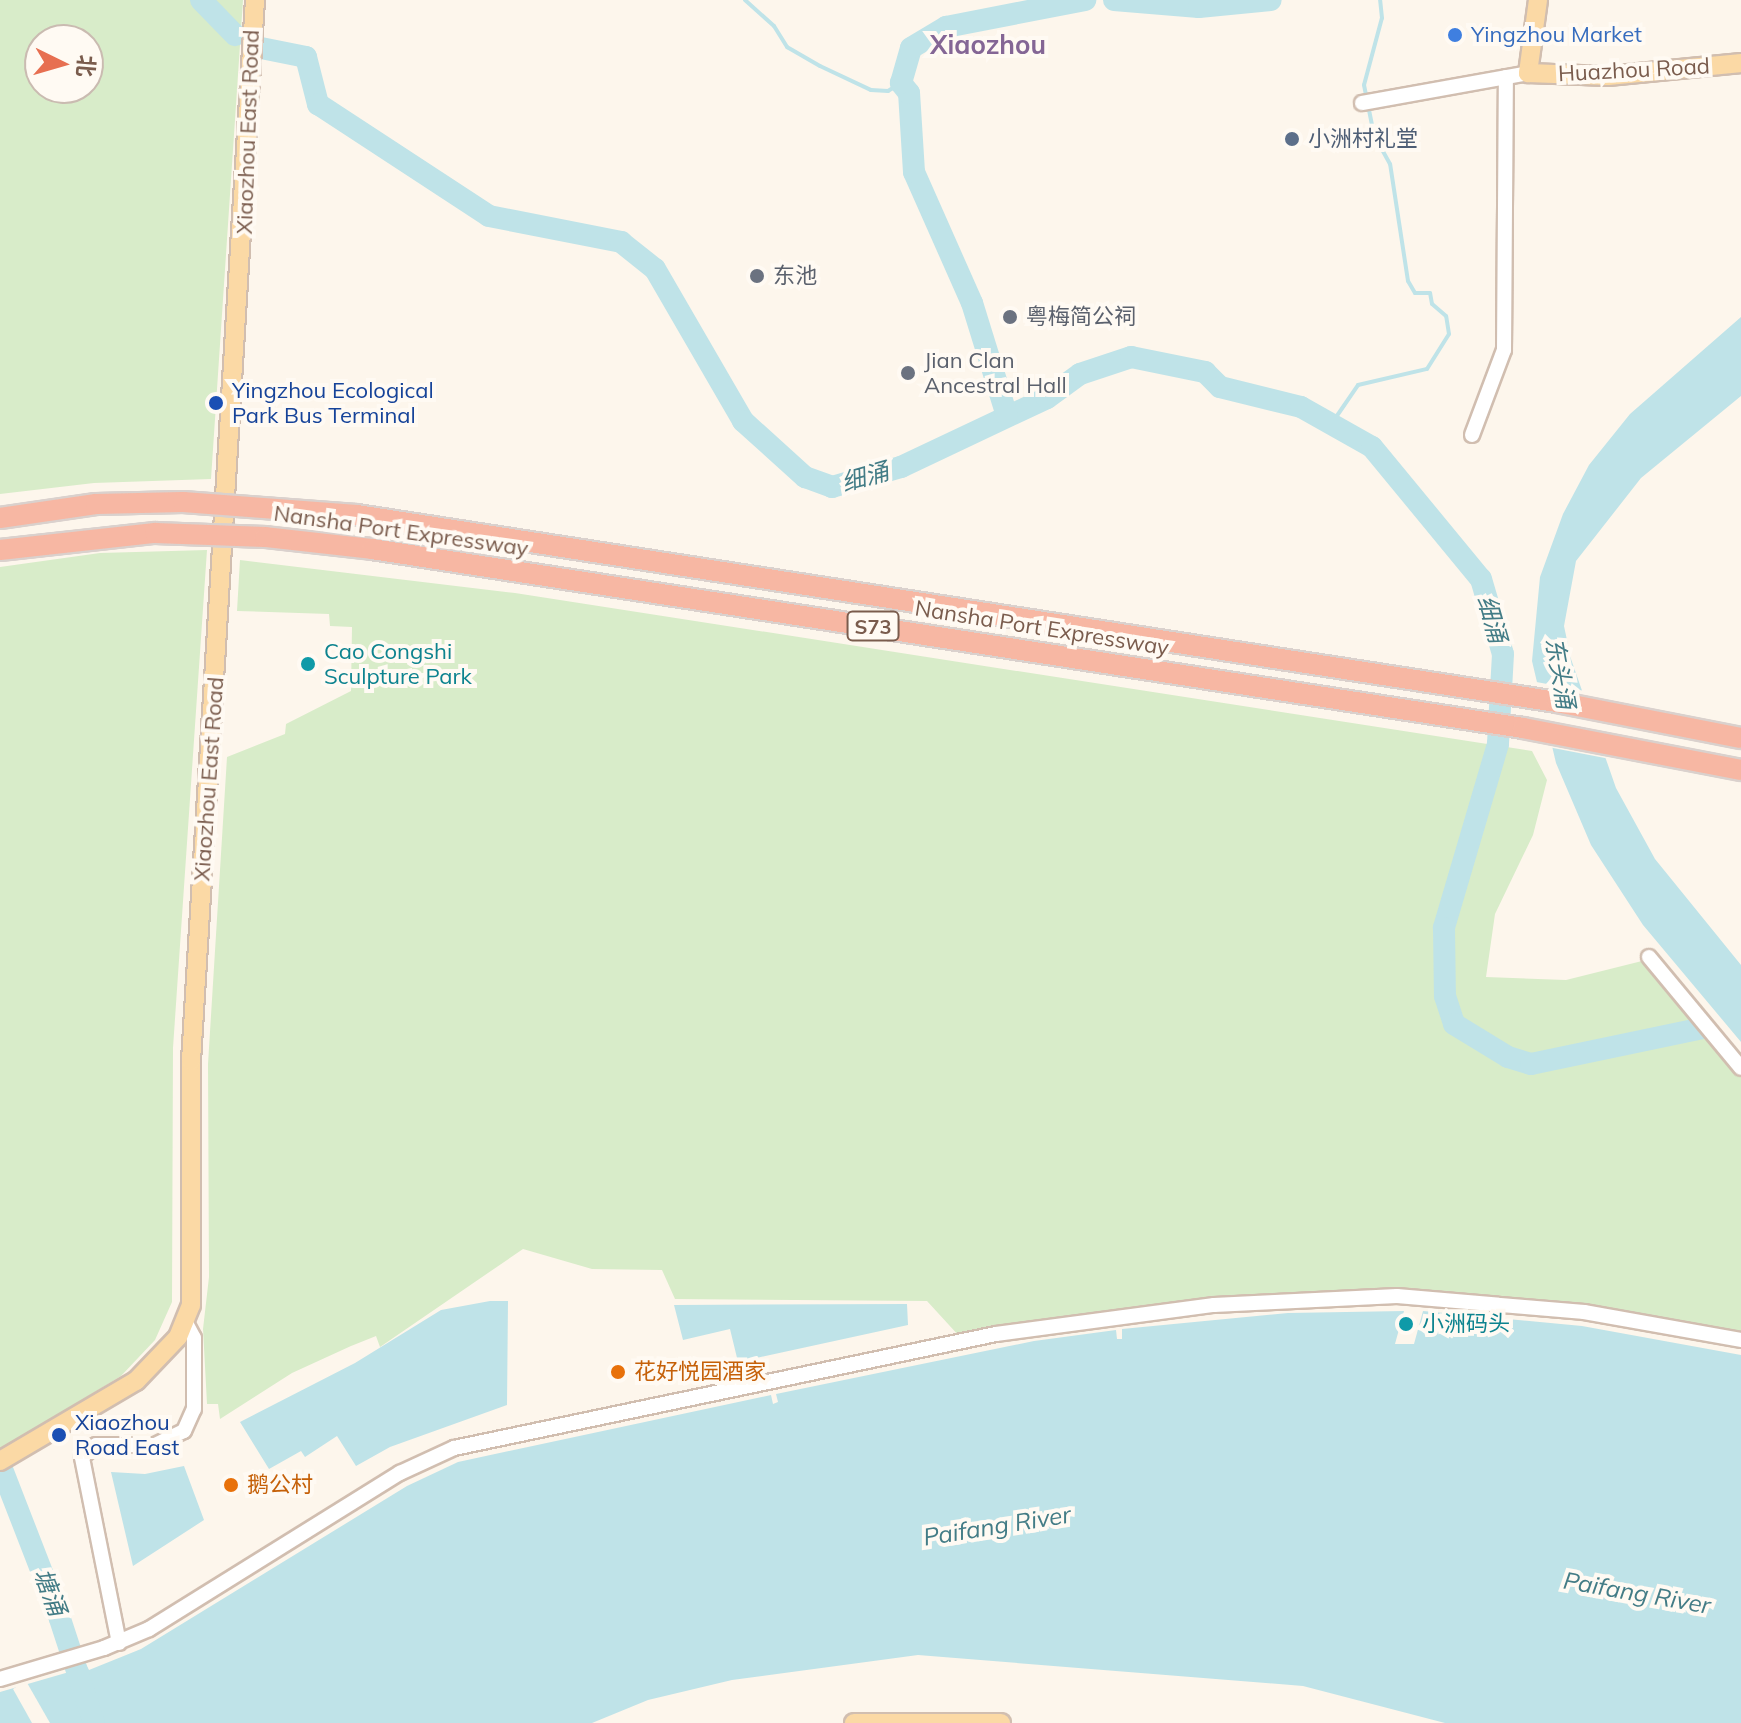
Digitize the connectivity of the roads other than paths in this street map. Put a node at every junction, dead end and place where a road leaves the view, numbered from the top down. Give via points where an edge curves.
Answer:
1 (255, 0) edge
2 (1538, 0) edge
3 (1741, 63) edge
4 (1528, 73) junction
5 (1506, 77) junction
6 (1362, 103) dead end
7 (1472, 435) dead end
8 (0, 518) edge
9 (0, 550) edge
10 (1741, 738) edge
11 (1741, 770) edge
12 (1649, 957) dead end
13 (1741, 1068) edge
14 (186, 1323) junction
15 (1741, 1340) edge
16 (6, 1458) edge
17 (119, 1643) junction
18 (0, 1679) edge
19 (854, 1723) edge
20 (1001, 1723) edge

1 - 14 main road, Xiaozhou East Road via 191,1061 193,1282
2 - 4 main road
3 - 4 main road, Huazhou Road via 1608,76
4 - 5 street
5 - 6 street
5 - 7 street via 1504,350
8 - 10 highway, Nansha Port Expressway / S73, bridge via 96,504 183,502 357,515 1557,702
9 - 11 highway, Nansha Port Expressway / S73, bridge via 155,533 348,546 1523,728
12 - 13 street
14 - 16 main road via 136,1381
14 - 17 street via 194,1338 194,1409 184,1431 155,1445 96,1445 82,1457
15 - 17 street via 1584,1312 1385,1296 1214,1305 1020,1329 454,1448 400,1473 166,1620
17 - 18 street
19 - 20 main road

